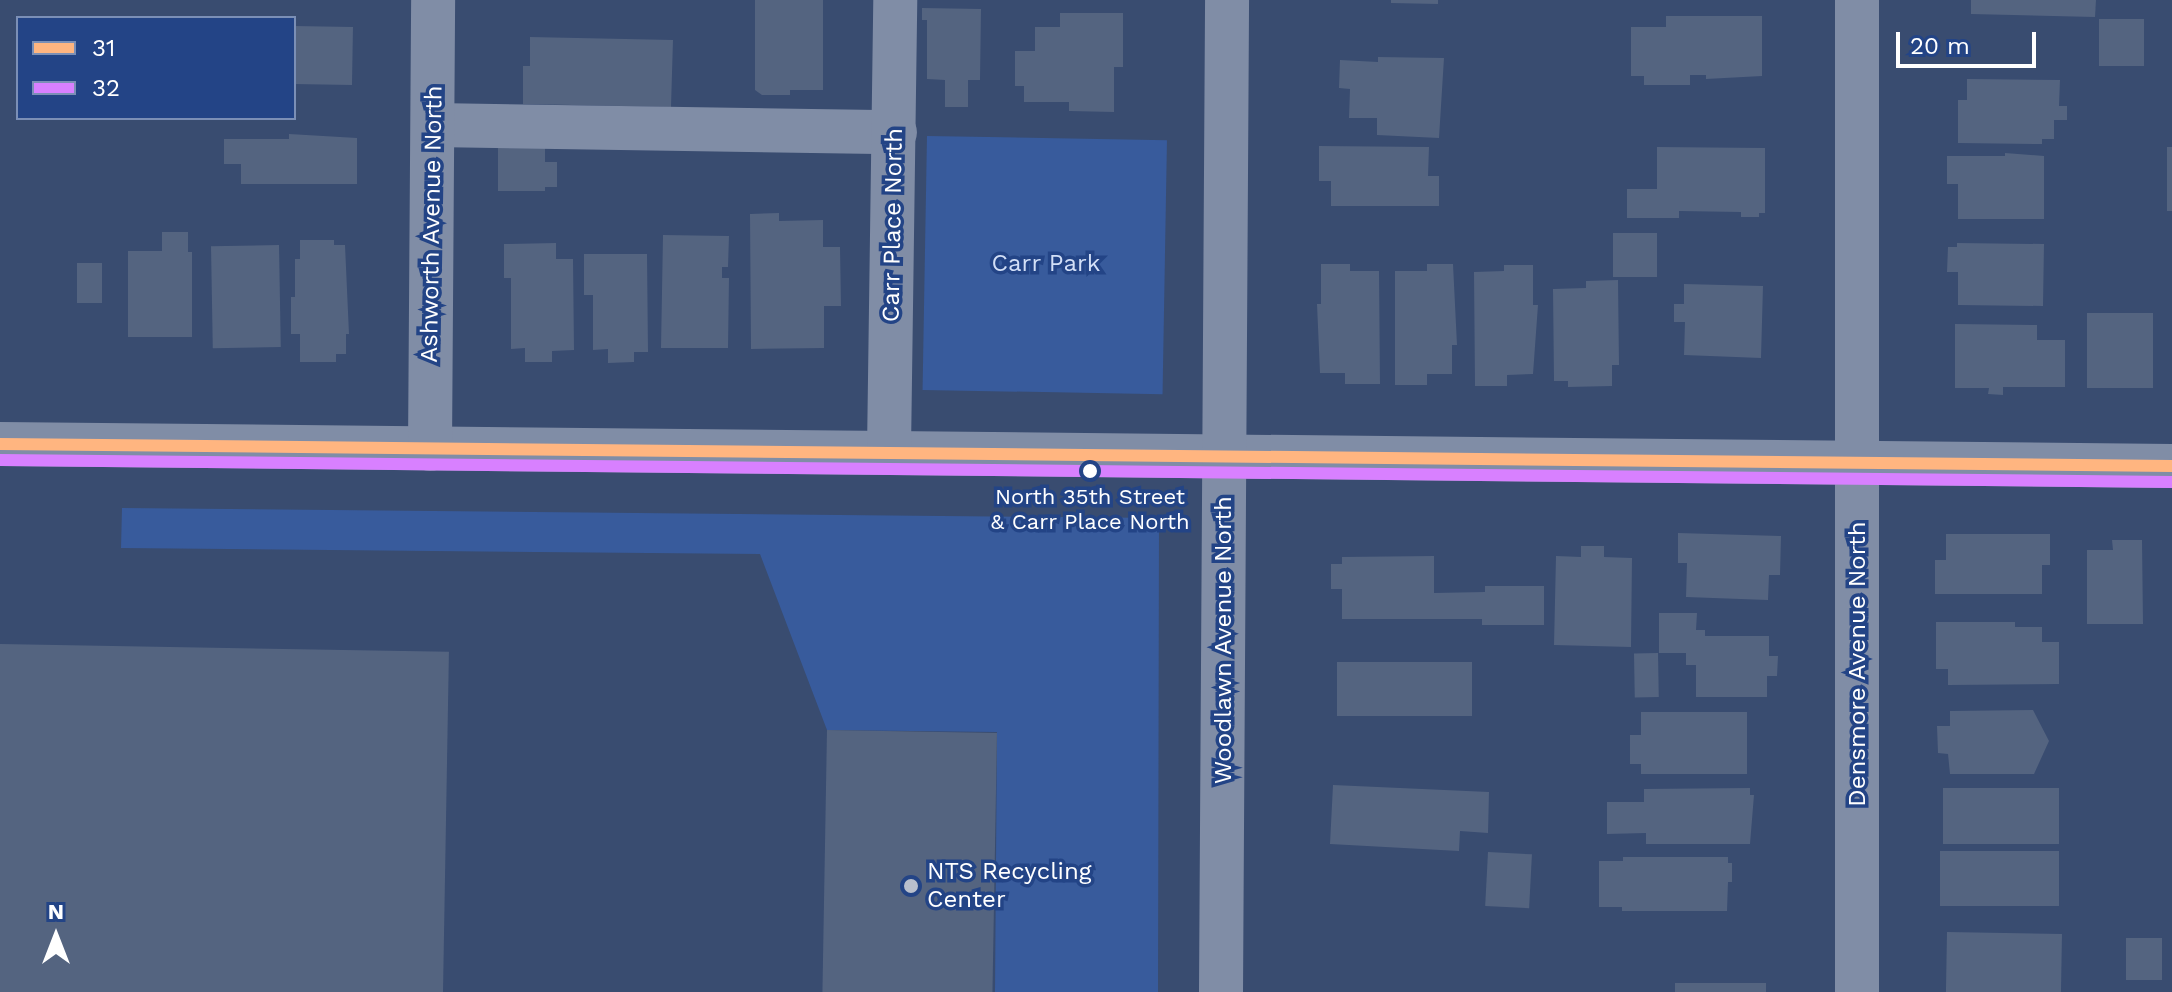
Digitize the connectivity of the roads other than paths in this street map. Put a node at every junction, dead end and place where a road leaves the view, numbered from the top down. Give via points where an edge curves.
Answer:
1 (433, 0) edge
2 (895, 0) edge
3 (1227, 0) edge
4 (1857, 0) edge
5 (434, 125) junction
6 (895, 132) junction
7 (0, 444) edge
8 (430, 449) junction
9 (889, 450) junction
10 (1225, 457) junction
11 (1859, 464) junction
12 (2172, 466) edge
13 (1221, 992) edge
14 (1857, 992) edge

1 - 5 street, Ashworth Avenue North
2 - 6 street, Carr Place North
3 - 10 street, Woodlawn Avenue North
4 - 11 street, Densmore Avenue North
5 - 6 street
5 - 8 street, Ashworth Avenue North
6 - 9 street, Carr Place North
7 - 8 street
8 - 9 street
9 - 10 street
10 - 11 street
10 - 13 street, Woodlawn Avenue North
11 - 12 street
11 - 14 street, Densmore Avenue North

